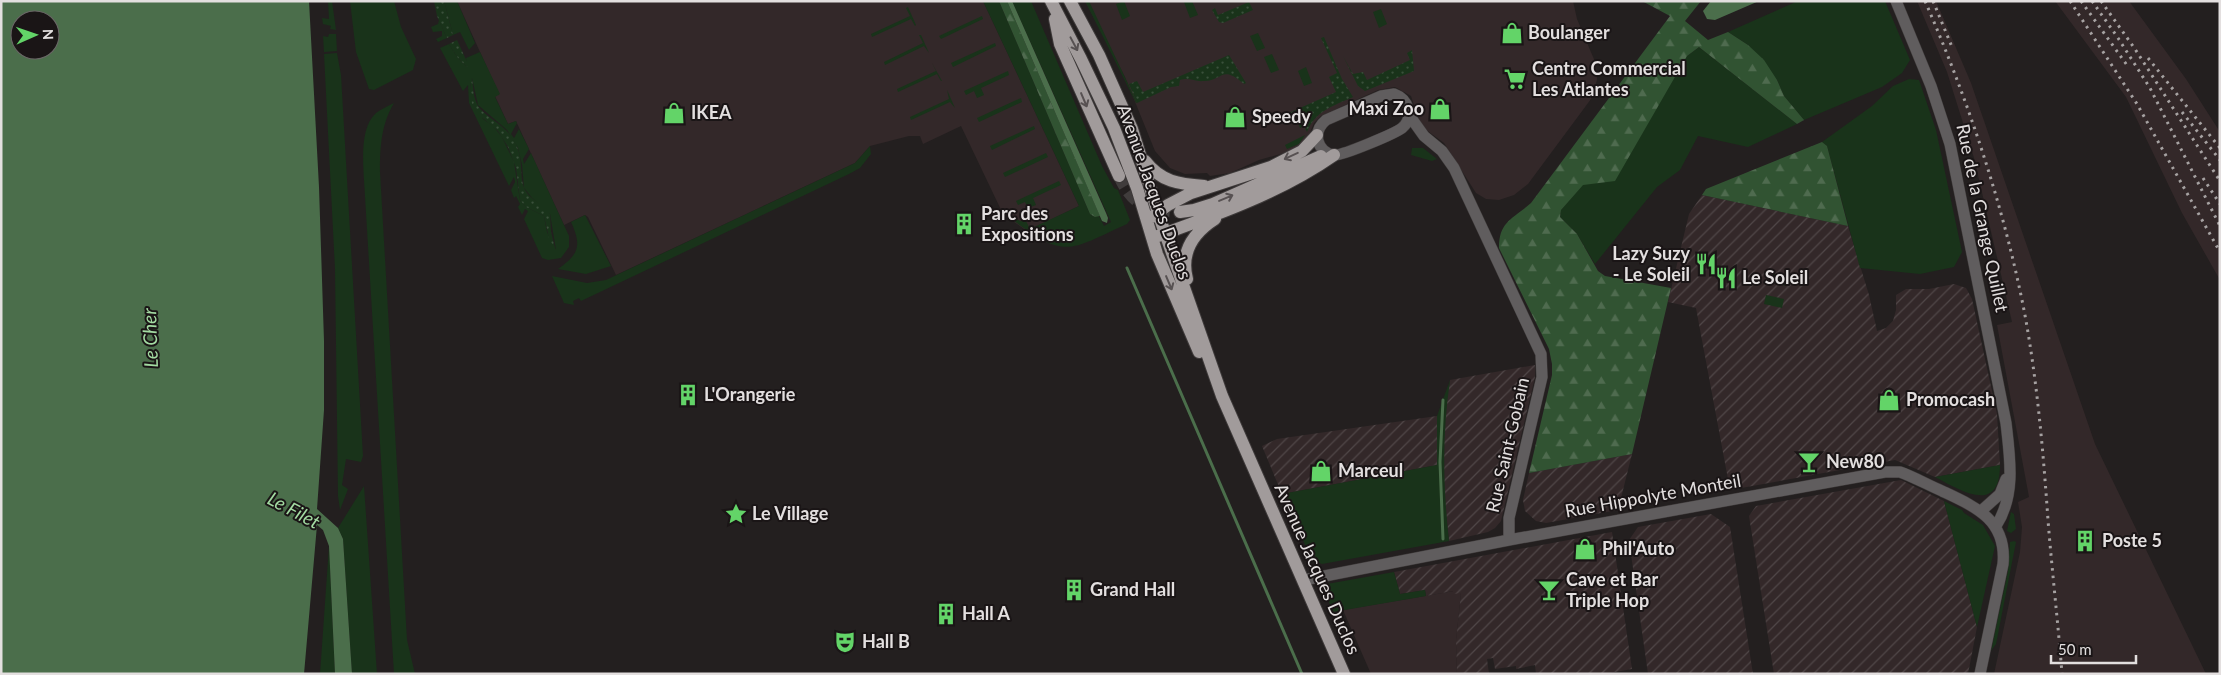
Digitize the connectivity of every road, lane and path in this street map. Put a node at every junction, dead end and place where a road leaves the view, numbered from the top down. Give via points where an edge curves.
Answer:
1 (1070, 1) edge
2 (1896, 1) edge
3 (1052, 3) edge
4 (1409, 115) junction
5 (1398, 130) junction
6 (1317, 135) junction
7 (1424, 136) junction
8 (1331, 154) junction
9 (1142, 157) junction
10 (1118, 176) tunnel mouth
11 (1209, 186) junction
12 (1231, 209) junction
13 (1180, 212) tunnel mouth
14 (1158, 213) junction
15 (1146, 222) junction
16 (1164, 233) junction
17 (1151, 238) junction
18 (1203, 342) junction
19 (1222, 396) junction
20 (2009, 449) junction
21 (1980, 512) junction
22 (1996, 526) junction
23 (1509, 540) junction
24 (1304, 580) junction
25 (1344, 674) edge
26 (1980, 674) edge

1 - 9 main road, Avenue Jacques Duclos via 1120,99
2 - 20 street, Rue de la Grange Quillet via 1931,86 1950,144
3 -> 10 main road via 1060,44
3 -> 15 main road, Avenue Jacques Duclos via 1114,128
4 - 5 street
4 - 6 street via 1408,105 1402,99 1394,94 1386,95 1326,120
4 - 7 street
5 - 7 street
5 - 8 street via 1344,154
6 - 8 street via 1319,144
6 -> 11 main road via 1302,151 1271,167
7 - 23 street, Rue Saint-Gobain via 1451,163 1541,354 1542,377 1509,518
8 - 12 main road via 1301,176
13 -> 8 main road via 1213,204
9 - 11 main road via 1152,170 1172,183
9 - 14 main road, Avenue Jacques Duclos
11 - 14 main road via 1190,193
12 - 16 main road
12 - 18 main road via 1197,233 1186,254 1185,272
14 - 15 main road
14 - 16 main road, Avenue Jacques Duclos
15 - 17 main road, Avenue Jacques Duclos
16 - 17 main road
16 - 18 main road, Avenue Jacques Duclos
17 -> 19 main road, Avenue Jacques Duclos via 1199,352
18 - 19 main road, Avenue Jacques Duclos
19 - 24 main road, Avenue Jacques Duclos
20 - 21 street, Rue de la Grange Quillet via 2003,488 1996,499
20 - 22 street, Rue de la Grange Quillet via 2008,499
21 - 22 street, Rue Hippolyte Monteil
21 - 23 street, Rue Hippolyte Monteil via 1905,474 1886,472
22 - 26 street via 2004,547 2003,564
23 - 24 street, Rue Hippolyte Monteil
24 - 25 main road, Avenue Jacques Duclos

